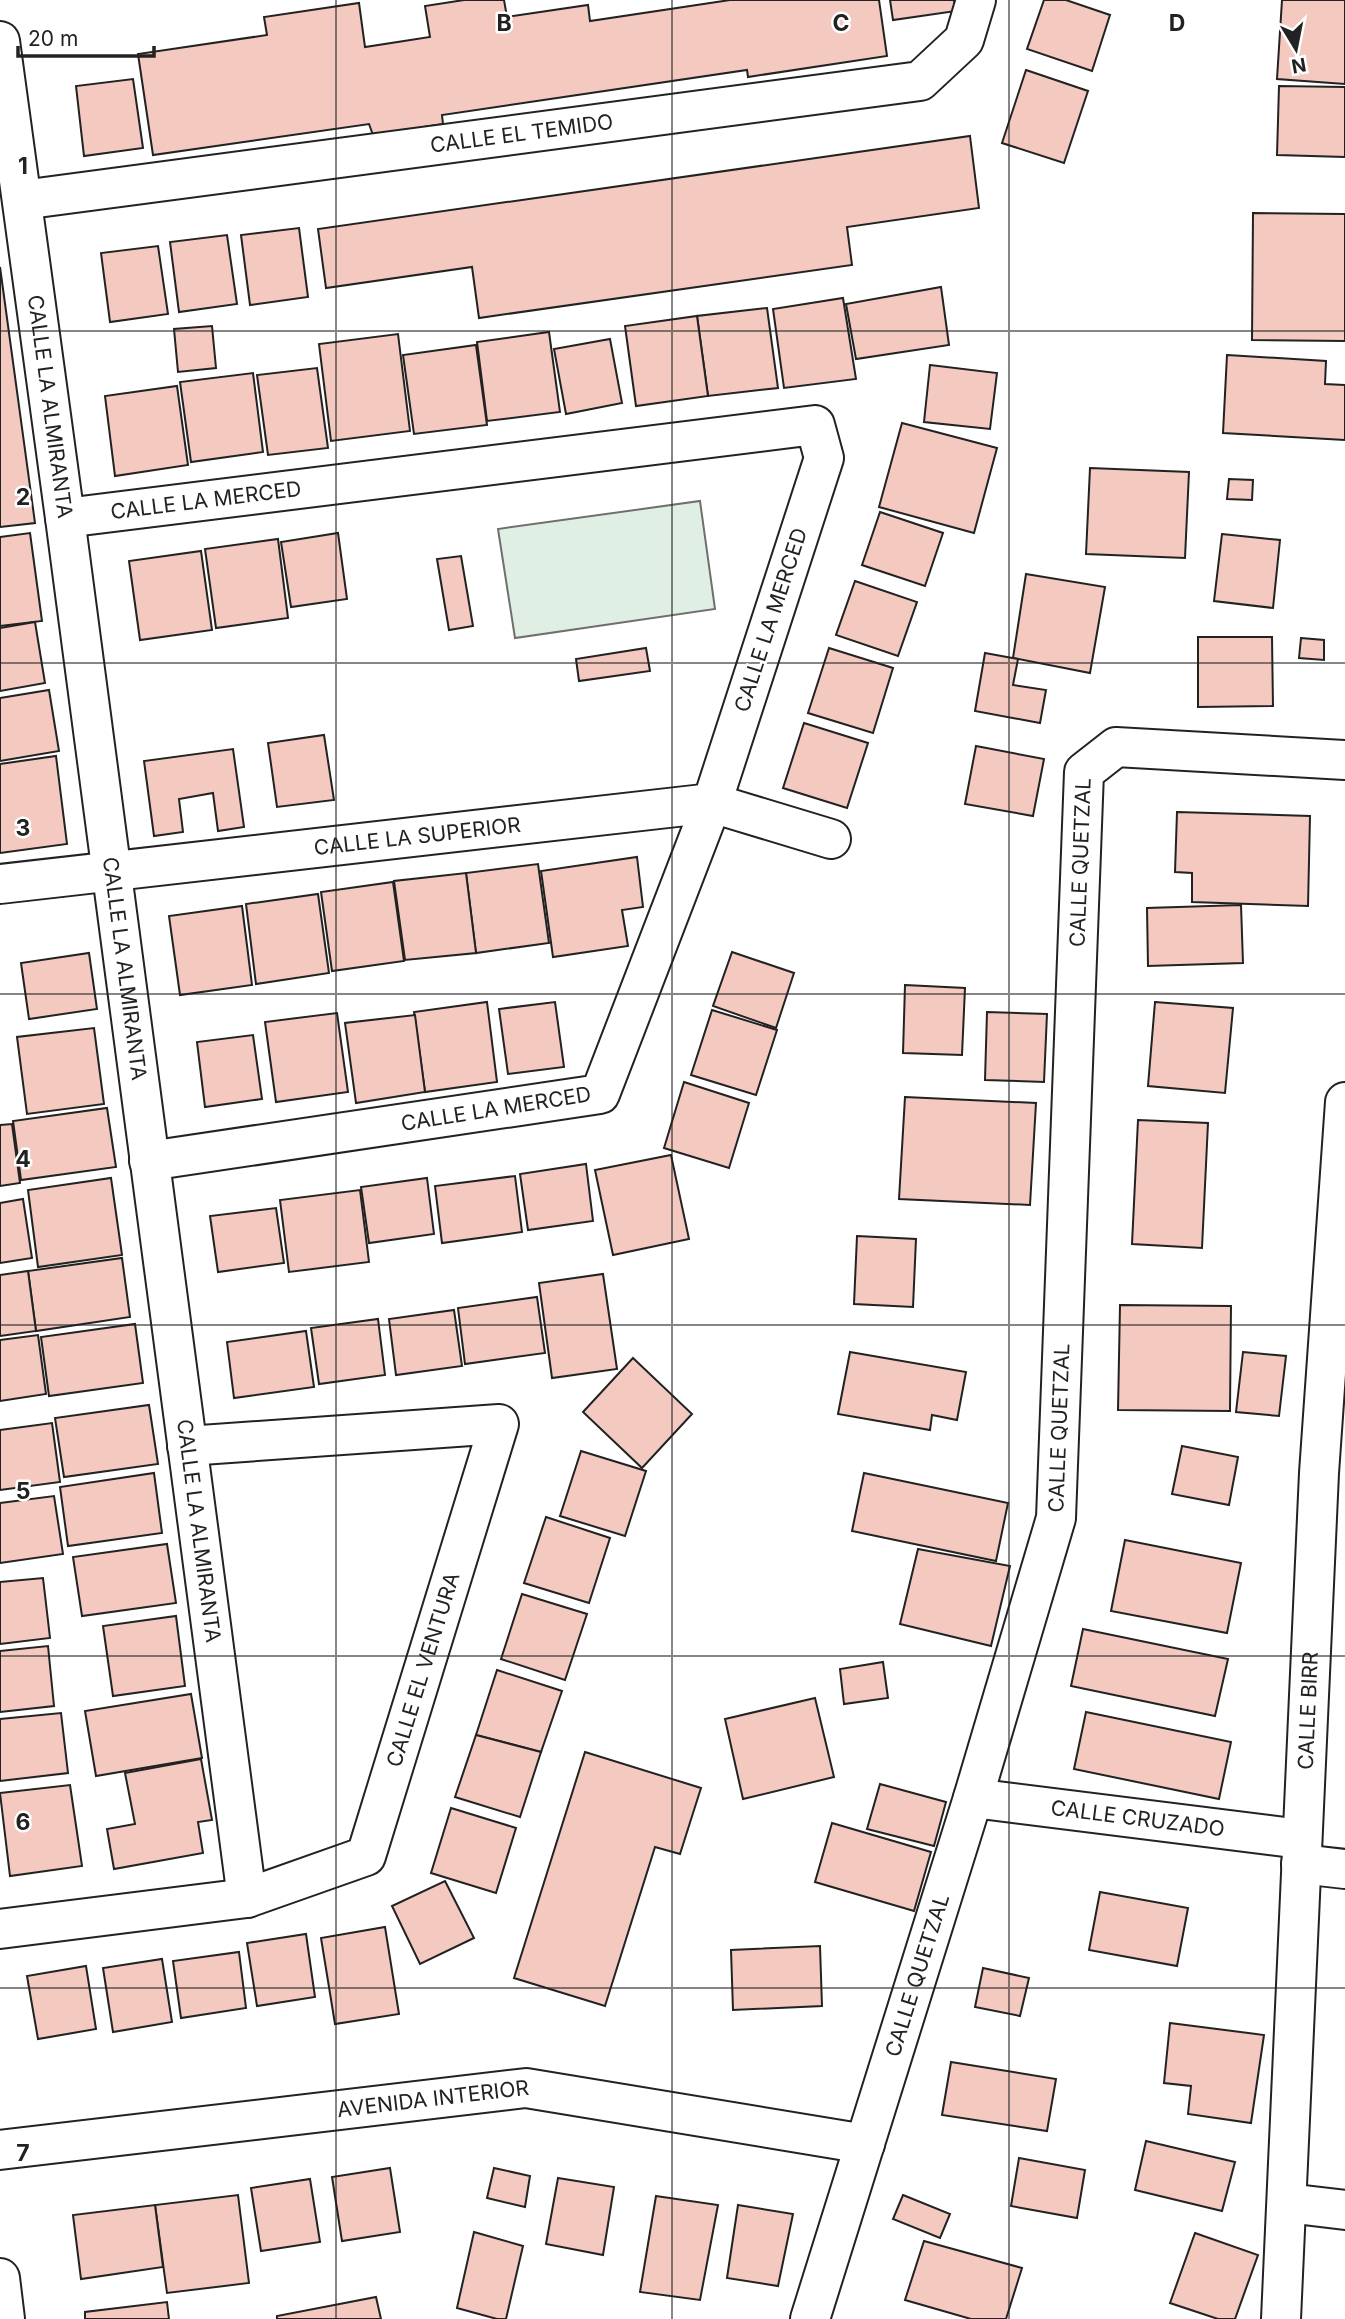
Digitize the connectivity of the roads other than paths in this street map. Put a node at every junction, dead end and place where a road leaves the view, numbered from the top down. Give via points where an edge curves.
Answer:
1 (976, 0) edge
2 (0, 41) edge
3 (22, 201) junction
4 (65, 518) junction
5 (1345, 760) edge
6 (712, 803) junction
7 (831, 839) dead end
8 (111, 870) junction
9 (0, 884) edge
10 (1345, 1115) edge
11 (149, 1161) junction
12 (187, 1446) junction
13 (1332, 1475) edge
14 (974, 1798) junction
15 (1301, 1851) junction
16 (1345, 1869) edge
17 (247, 1898) junction
18 (0, 1930) edge
19 (865, 2144) junction
20 (0, 2150) edge
21 (1287, 2203) junction
22 (1345, 2210) edge
23 (0, 2278) edge
24 (5, 2319) edge
25 (810, 2319) edge
26 (1281, 2319) edge

1 - 3 street, CALLE EL TEMIDO via 964,40 920,81
2 - 3 street, CALLE LA ALMIRANTA
3 - 4 street, CALLE LA ALMIRANTA
4 - 6 street, CALLE LA MERCED via 815,425 824,458
4 - 8 street, CALLE LA ALMIRANTA
5 - 14 street, CALLE QUETZAL via 1116,747 1084,772 1056,1518
6 - 7 street, CALLE LA SUPERIOR
6 - 8 street, CALLE LA SUPERIOR
6 - 11 street, CALLE LA MERCED via 600,1094
8 - 9 street, CALLE LA SUPERIOR
8 - 11 street, CALLE LA ALMIRANTA
10 - 13 street, CALLE BIRR
11 - 12 street, CALLE LA ALMIRANTA
12 - 17 street, CALLE LA ALMIRANTA
12 - 17 street, CALLE EL VENTURA via 499,1424 366,1856
13 - 15 street, CALLE BIRR
14 - 15 street, CALLE CRUZADO
14 - 19 street, CALLE QUETZAL
15 - 16 street, CALLE CRUZADO
15 - 21 street, CALLE BIRR
17 - 18 street, CALLE EL VENTURA
19 - 20 street, AVENIDA INTERIOR via 526,2088
19 - 25 street, CALLE QUETZAL
21 - 22 street
21 - 26 street, CALLE BIRR
23 - 24 street

